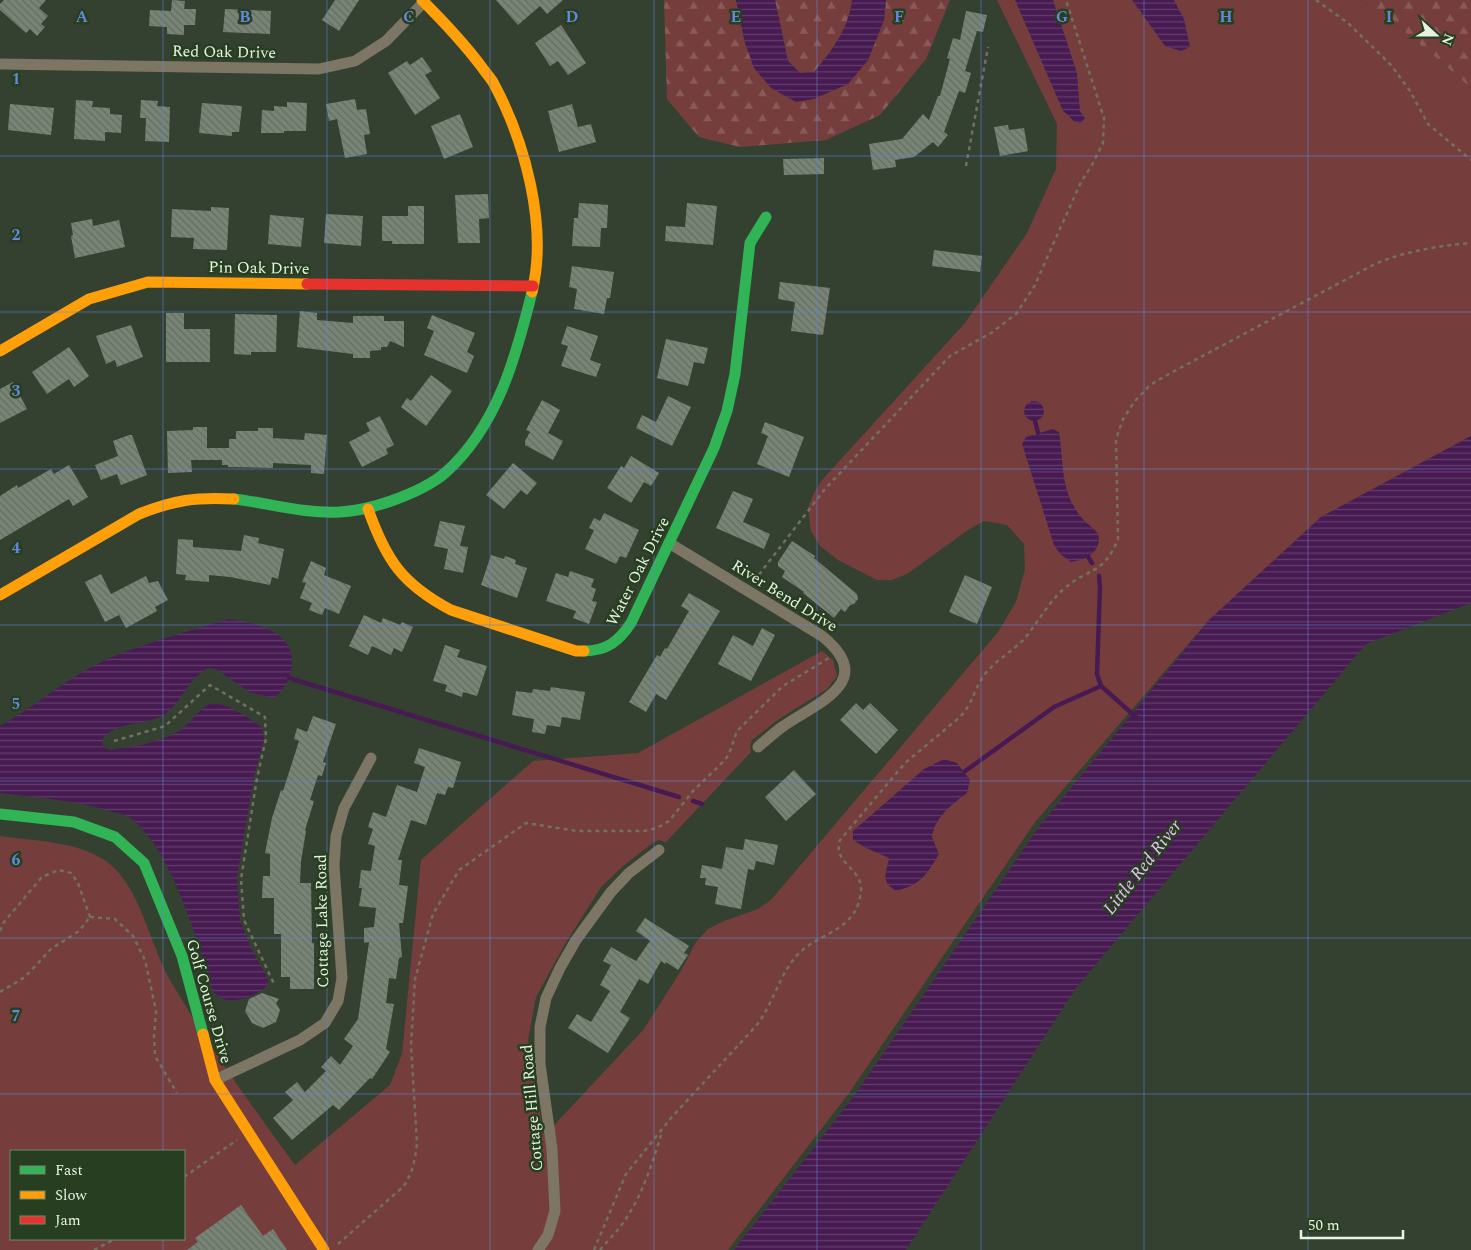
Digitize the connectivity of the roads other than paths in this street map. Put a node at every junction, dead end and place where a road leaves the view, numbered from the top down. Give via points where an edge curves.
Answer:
1 (423, 1) edge
2 (0, 64) edge
3 (766, 217) dead end
4 (533, 286) junction
5 (0, 351) edge
6 (368, 509) junction
7 (670, 543) junction
8 (0, 595) edge
9 (758, 746) dead end
10 (371, 758) dead end
11 (0, 814) edge
12 (659, 850) dead end
13 (215, 1080) junction
14 (324, 1250) edge
15 (538, 1250) edge

1 - 2 street, Red Oak Drive via 386,41 355,61 319,69
1 - 4 street via 463,42 494,83 524,153 537,245
3 - 7 street, Water Oak Drive via 750,243 735,374 727,411 714,448
4 - 5 street, Pin Oak Drive via 148,282 89,299
4 - 6 street via 516,352 497,402 474,441 444,474 409,495
6 - 7 street, Water Oak Drive via 388,559 400,574 436,603 576,651 593,652 609,648 622,638
6 - 8 street via 309,511 236,499 188,499 139,514
7 - 9 street, River Bend Drive via 822,636 838,652 844,666 840,688
10 - 13 street, Cottage Lake Road via 344,808 336,836 334,866 342,978 338,1001 325,1023 300,1040
11 - 13 street, Golf Course Drive via 74,822 114,837 144,863 182,956
12 - 15 street, Cottage Hill Road via 610,892 576,940 546,998 540,1027 540,1064 552,1149 555,1211 548,1235
13 - 14 street, Golf Course Drive

